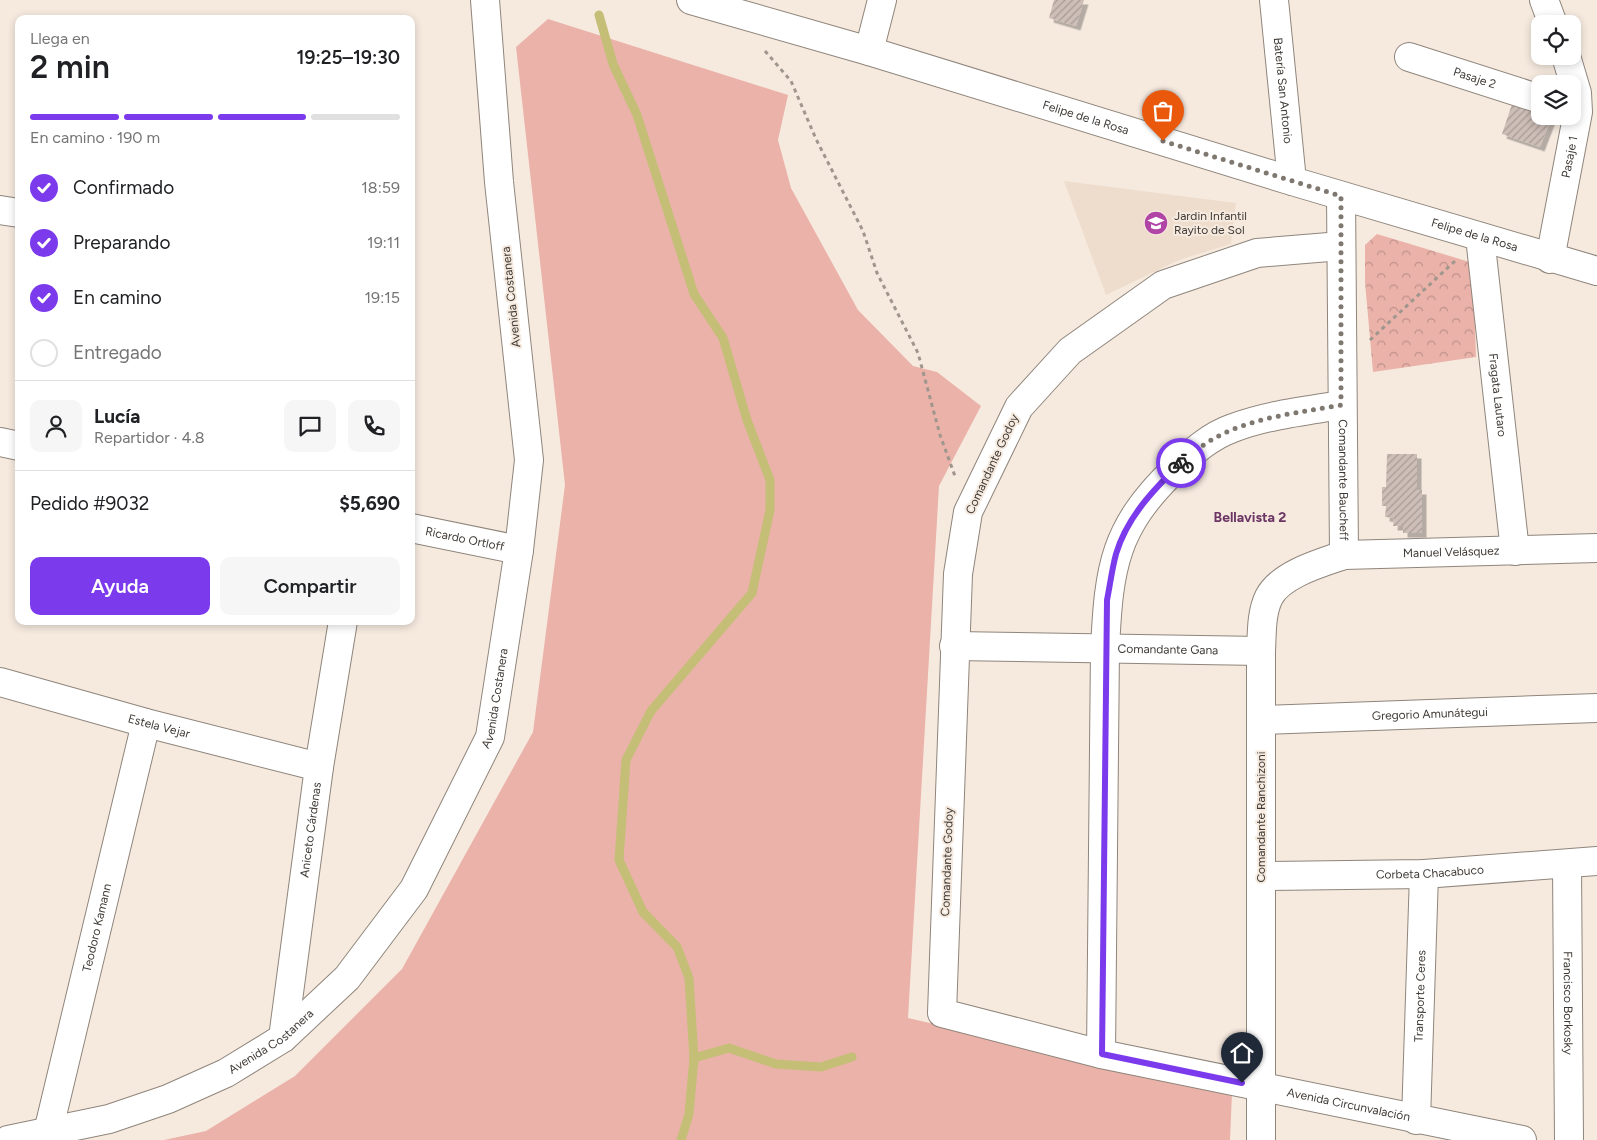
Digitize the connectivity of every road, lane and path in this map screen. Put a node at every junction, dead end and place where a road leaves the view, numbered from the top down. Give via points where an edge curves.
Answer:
1 (485, 0) edge
2 (691, 0) edge
3 (882, 0) edge
4 (1274, 0) edge
5 (1544, 0) edge
6 (1550, 15) edge
7 (753, 18) junction
8 (869, 51) junction
9 (1409, 57) dead end
10 (1531, 96) edge
11 (1573, 125) edge
12 (1292, 181) junction
13 (1341, 196) junction
14 (0, 210) edge
15 (15, 212) edge
16 (1480, 238) junction
17 (1341, 246) junction
18 (1456, 259) dead end
19 (1550, 259) junction
20 (1597, 271) edge
21 (1342, 366) junction
22 (1341, 405) junction
23 (0, 442) edge
24 (15, 445) edge
25 (968, 512) junction
26 (415, 529) edge
27 (1597, 548) edge
28 (519, 550) junction
29 (1514, 551) junction
30 (1344, 555) junction
31 (1306, 568) joint
32 (342, 625) edge
33 (954, 646) junction
34 (1105, 648) junction
35 (1261, 651) junction
36 (0, 682) edge
37 (1597, 708) edge
38 (1262, 720) junction
39 (146, 723) junction
40 (320, 767) junction
41 (1597, 861) edge
42 (1567, 865) junction
43 (1424, 874) junction
44 (1261, 876) junction
45 (942, 1013) joint
46 (282, 1038) junction
47 (1102, 1054) junction
48 (1260, 1086) junction
49 (1416, 1120) junction
50 (48, 1132) junction
51 (8, 1140) edge
52 (1261, 1140) edge
53 (1522, 1140) edge
54 (1569, 1140) edge

1 - 28 street, Avenida Costanera via 499,182 529,460
2 - 7 street, Felipe de la Rosa
3 - 8 street
4 - 12 street, Batería San Antonio
5 - 6 street
7 - 8 street, Felipe de la Rosa
7 - 25 path via 766,53 791,82 816,139 864,231 877,273 918,353 940,435
8 - 12 street, Felipe de la Rosa
9 - 10 street, Pasaje 2
11 - 19 street, Pasaje 1
12 - 13 street, Felipe de la Rosa
13 - 16 street, Felipe de la Rosa
13 - 17 street, Comandante Baucheff
14 - 15 street
16 - 19 street, Felipe de la Rosa
16 - 29 street, Fragata Lautaro
17 - 21 street, Comandante Baucheff
17 - 25 street, Comandante Godoy via 1257,253 1163,285 1070,351 1019,407
18 - 21 path
19 - 20 street, Felipe de la Rosa
21 - 22 street, Comandante Baucheff
22 - 30 street, Comandante Baucheff
22 - 34 street via 1266,418 1232,428 1196,449 1166,478 1137,511 1116,553 1107,600
23 - 24 street
25 - 33 street, Comandante Godoy via 958,574
26 - 28 street, Ricardo Ortloff
27 - 29 street, Manuel Velásquez
28 - 46 street, Avenida Costanera via 490,737 414,889 347,978
29 - 30 street, Manuel Velásquez
30 - 31 street, Manuel Velásquez
31 - 35 street, Comandante Ranchizoni via 1270,595 1264,612
32 - 40 street, Aniceto Cárdenas
33 - 34 street, Comandante Gana
33 - 45 street, Comandante Godoy
34 - 35 street, Comandante Gana
34 - 47 street
35 - 38 street, Comandante Ranchizoni
36 - 39 street, Estela Vejar
37 - 38 street, Gregorio Amunátegui
38 - 44 street, Comandante Ranchizoni
39 - 40 street, Estela Vejar
39 - 50 street, Teodoro Kamann
40 - 46 street, Aniceto Cárdenas
41 - 42 street, Corbeta Chacabuco
42 - 43 street, Corbeta Chacabuco
42 - 54 street, Francisco Borkosky
43 - 44 street, Corbeta Chacabuco
43 - 49 street, Transporte Ceres
44 - 48 street, Comandante Ranchizoni
45 - 47 street, Avenida Circunvalación
46 - 50 street, Avenida Costanera via 226,1073 168,1099 109,1119
47 - 48 street, Avenida Circunvalación
48 - 49 street, Avenida Circunvalación
48 - 52 street, Comandante Ranchizoni
49 - 53 street, Avenida Circunvalación
50 - 51 street, Avenida Costanera

